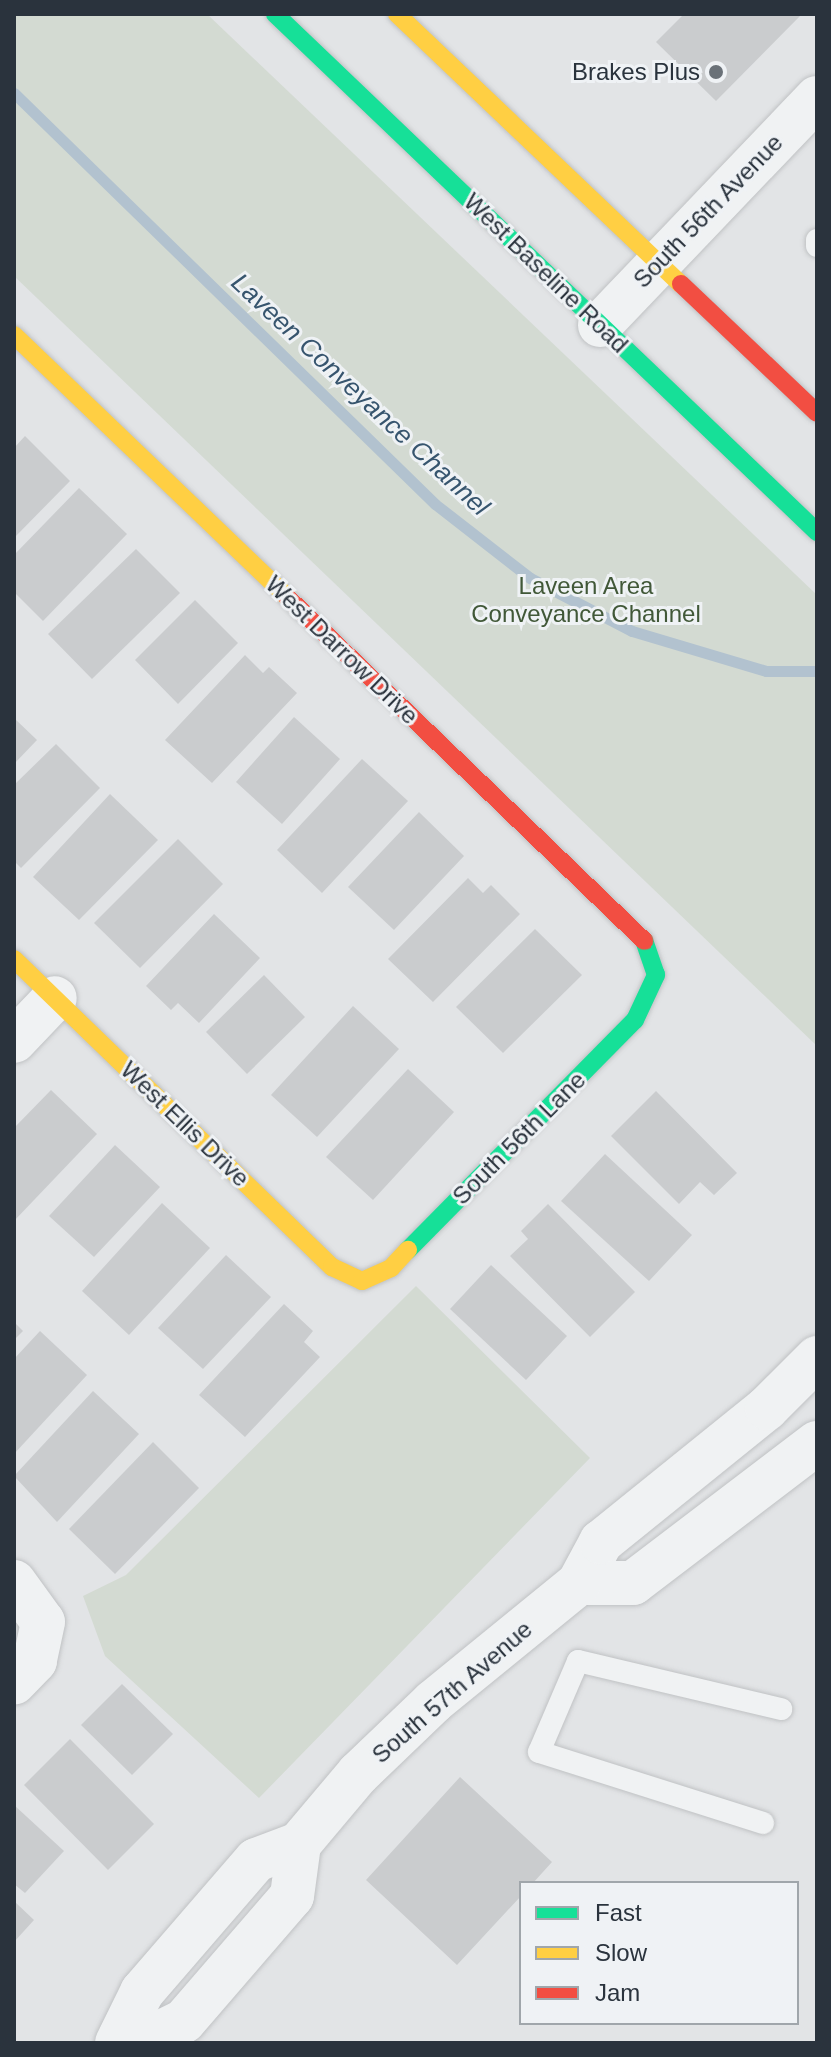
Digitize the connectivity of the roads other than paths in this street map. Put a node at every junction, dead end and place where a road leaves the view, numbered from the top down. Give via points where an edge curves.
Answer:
1 (275, 14) edge
2 (397, 14) edge
3 (817, 98) edge
4 (817, 240) edge
5 (817, 246) edge
6 (660, 262) junction
7 (600, 325) junction
8 (14, 335) edge
9 (817, 413) edge
10 (817, 532) edge
11 (14, 959) edge
12 (656, 975) joint
13 (55, 998) junction
14 (14, 1041) edge
15 (362, 1281) joint
16 (817, 1358) edge
17 (817, 1443) edge
18 (14, 1582) edge
19 (579, 1583) junction
20 (14, 1683) edge
21 (781, 1709) dead end
22 (763, 1823) dead end
23 (299, 1844) junction
24 (207, 1915) junction
25 (246, 1948) junction
26 (117, 2043) edge
27 (139, 2043) edge

1 - 7 street, West Baseline Road
2 - 6 street
3 - 6 street, South 56th Avenue
4 - 5 lane
6 - 7 street, South 56th Avenue
6 - 9 street
7 - 10 street, West Baseline Road
8 - 12 street, West Darrow Drive via 644,940
11 - 13 street, West Ellis Drive
12 - 15 street, South 56th Lane via 635,1020 391,1268
13 - 14 street
13 - 15 street, West Ellis Drive via 332,1267
16 - 19 street, South 57th Avenue via 767,1408 601,1542
17 - 19 street via 633,1583
18 - 20 street via 43,1622 35,1661
19 - 23 street, South 57th Avenue via 433,1702 358,1774
21 - 22 lane via 578,1661 539,1752
23 - 24 street, South 57th Avenue via 256,1860
23 - 25 street via 292,1896
24 - 25 street
24 - 26 street, South 57th Avenue via 142,1992
25 - 27 street via 184,2021

